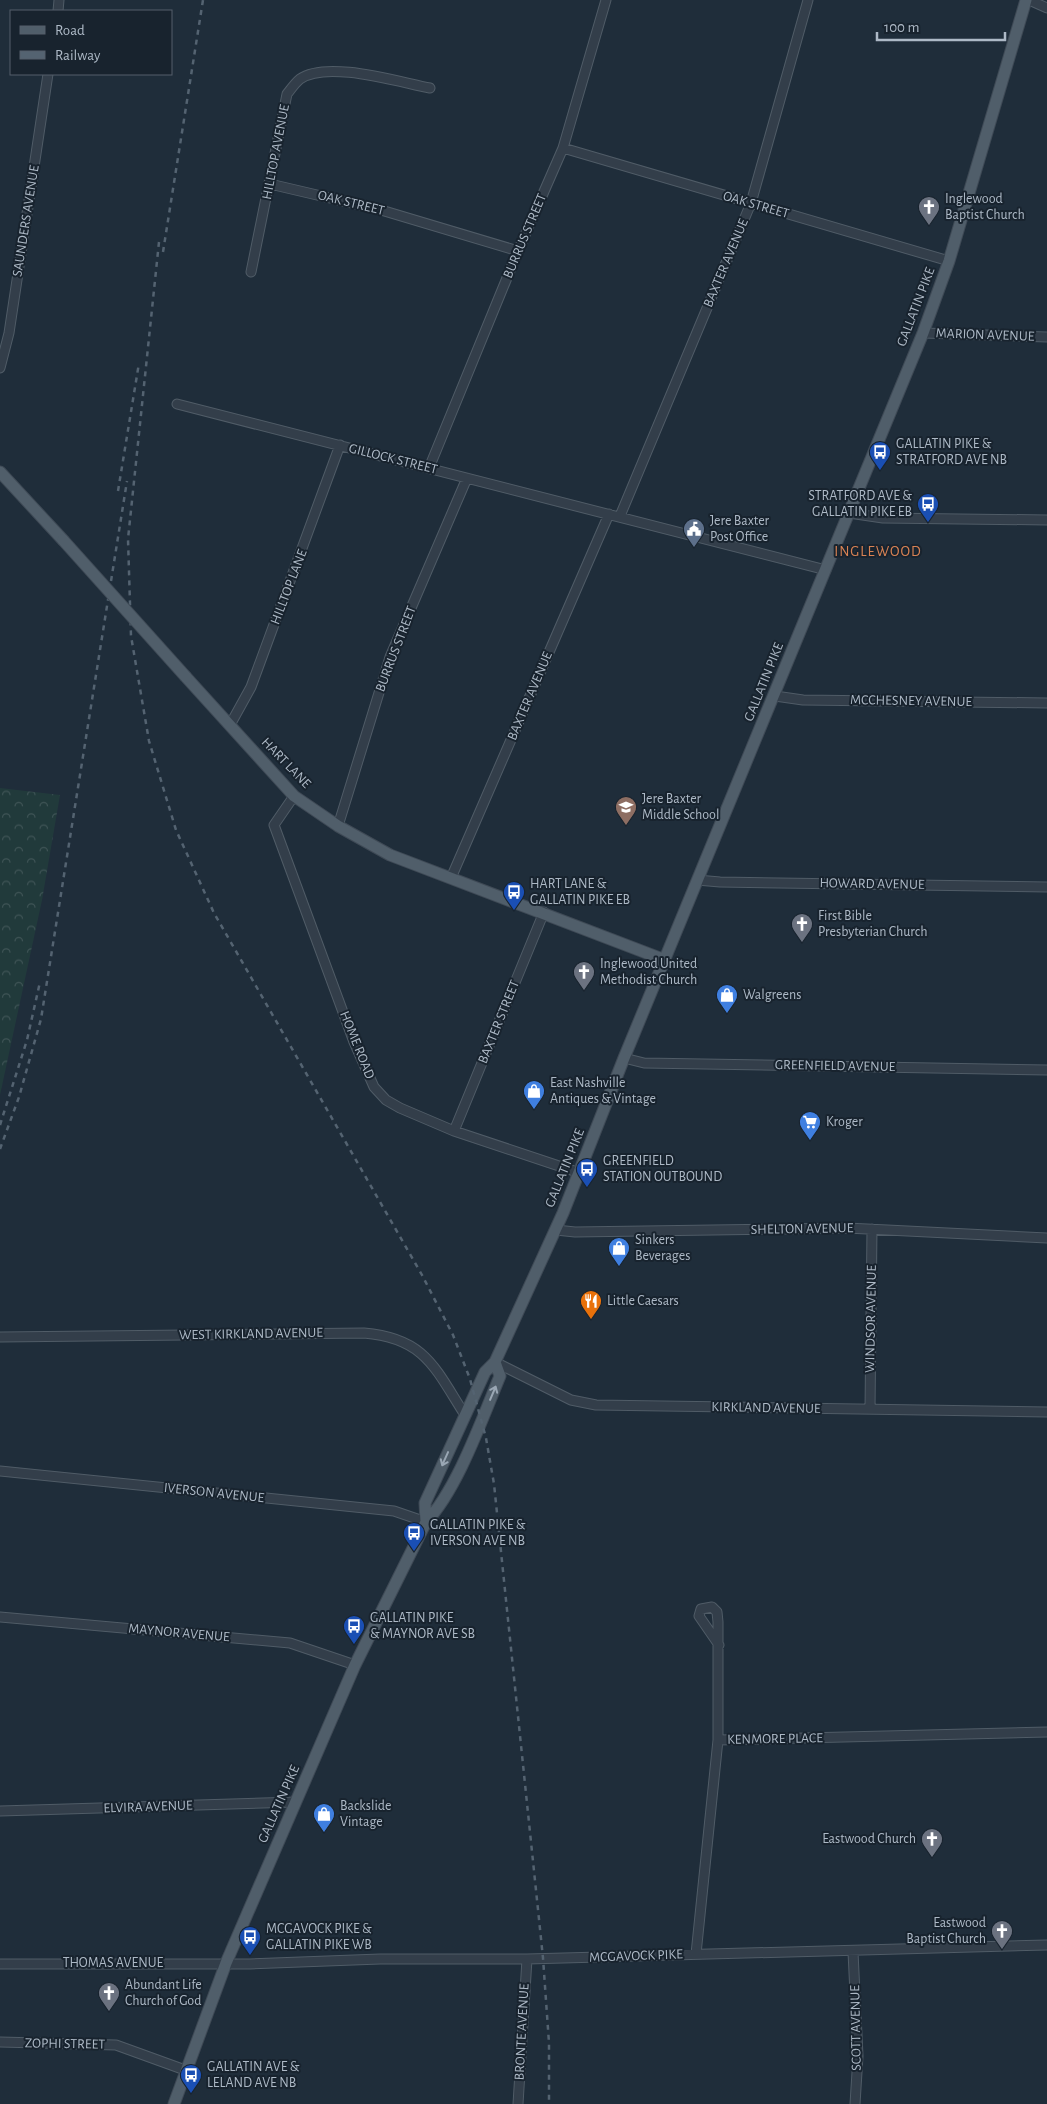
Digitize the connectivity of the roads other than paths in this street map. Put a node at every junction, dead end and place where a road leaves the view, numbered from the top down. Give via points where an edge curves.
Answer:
1 (606, 0) edge
2 (808, 0) edge
3 (1028, 0) edge
4 (1047, 8) edge
5 (48, 75) edge
6 (430, 88) dead end
7 (563, 148) junction
8 (270, 184) junction
9 (751, 203) junction
10 (518, 251) junction
11 (949, 261) junction
12 (251, 272) dead end
13 (5, 332) edge
14 (924, 333) junction
15 (1047, 337) edge
16 (0, 368) edge
17 (177, 404) dead end
18 (340, 446) junction
19 (429, 468) junction
20 (0, 472) edge
21 (467, 478) junction
22 (849, 513) junction
23 (609, 514) junction
24 (620, 516) junction
25 (1047, 520) edge
26 (826, 570) junction
27 (775, 696) junction
28 (1047, 703) edge
29 (230, 725) junction
30 (294, 796) junction
31 (338, 826) junction
32 (451, 878) junction
33 (697, 880) junction
34 (1047, 886) edge
35 (544, 912) junction
36 (666, 960) junction
37 (624, 1058) junction
38 (1047, 1070) edge
39 (454, 1131) junction
40 (580, 1173) junction
41 (872, 1229) junction
42 (556, 1230) junction
43 (1047, 1238) edge
44 (0, 1337) edge
45 (495, 1362) junction
46 (870, 1409) junction
47 (1047, 1412) edge
48 (465, 1415) junction
49 (0, 1471) edge
50 (426, 1522) junction
51 (0, 1617) edge
52 (719, 1645) dead end
53 (355, 1665) junction
54 (1047, 1732) edge
55 (718, 1740) junction
56 (296, 1802) junction
57 (0, 1811) edge
58 (1047, 1945) edge
59 (854, 1952) junction
60 (696, 1954) junction
61 (527, 1959) junction
62 (226, 1963) junction
63 (0, 1964) edge
64 (0, 2042) edge
65 (186, 2070) junction
66 (174, 2104) edge
67 (518, 2104) edge
68 (855, 2104) edge

1 - 7 street, BURRUS STREET
2 - 9 street, BAXTER AVENUE
3 - 4 street
3 - 11 main road, GALLATIN PIKE
5 - 13 street, SAUNDERS AVENUE
6 - 8 street, HILLTOP AVENUE via 337,70 314,73 299,80 287,94
7 - 9 street, OAK STREET
7 - 10 street, BURRUS STREET
8 - 10 street, OAK STREET via 381,210
8 - 12 street, HILLTOP AVENUE
9 - 11 street, OAK STREET
9 - 24 street, BAXTER AVENUE
10 - 19 street, BURRUS STREET
11 - 14 main road, GALLATIN PIKE
13 - 16 street, SAUNDERS AVENUE
14 - 15 street, MARION AVENUE
14 - 22 main road, GALLATIN PIKE
17 - 18 street, GILLOCK STREET
18 - 19 street, GILLOCK STREET
18 - 29 street, HILLTOP LANE via 251,687
19 - 21 street, GILLOCK STREET
20 - 29 main road, HART LANE, bridge
21 - 23 street, GILLOCK STREET
21 - 31 street, BURRUS STREET via 390,657
22 - 25 street via 884,518
22 - 26 main road, GALLATIN PIKE
23 - 24 street, GILLOCK STREET
23 - 32 street, BAXTER AVENUE
24 - 26 street
26 - 27 main road, GALLATIN PIKE
27 - 28 street, MCCHESNEY AVENUE via 803,700
27 - 33 main road, GALLATIN PIKE
29 - 30 main road, HART LANE
30 - 31 main road, HART LANE
30 - 39 street, HOME ROAD via 274,825 362,1063 374,1087 386,1100
31 - 32 main road, HART LANE via 390,855
32 - 35 main road, HART LANE
33 - 34 street, HOWARD AVENUE
33 - 36 main road, GALLATIN PIKE
35 - 36 main road, HART LANE
35 - 39 street, BAXTER STREET
36 - 37 main road, GALLATIN PIKE
37 - 38 street, GREENFIELD AVENUE via 644,1063
37 - 40 main road, GALLATIN PIKE
39 - 40 street, HOME ROAD
40 - 42 main road, GALLATIN PIKE
41 - 42 street, SHELTON AVENUE
41 - 43 street, SHELTON AVENUE
41 - 46 street, WINDSOR AVENUE
42 - 45 main road, GALLATIN PIKE
44 - 48 street, WEST KIRKLAND AVENUE via 387,1335 405,1341 433,1365
45 - 46 street, KIRKLAND AVENUE via 571,1400 596,1405
45 - 48 main road, GALLATIN PIKE via 485,1372
50 -> 45 main road, GALLATIN PIKE via 441,1507 480,1424 500,1376
46 - 47 street, KIRKLAND AVENUE
48 -> 50 main road, GALLATIN PIKE via 425,1504
49 - 50 street, IVERSON AVENUE via 394,1511
50 - 53 main road, GALLATIN PIKE
51 - 53 street, MAYNOR AVENUE via 290,1643
52 - 55 street
53 - 56 main road, GALLATIN PIKE
54 - 55 street, KENMORE PLACE
55 - 60 street, KENMORE PLACE
56 - 57 street, ELVIRA AVENUE
56 - 62 main road, GALLATIN PIKE
58 - 59 street, MCGAVOCK PIKE
59 - 60 street, MCGAVOCK PIKE
59 - 68 street, SCOTT AVENUE via 858,2056
60 - 61 street, MCGAVOCK PIKE
61 - 62 street, MCGAVOCK PIKE
61 - 67 street, BRONTE AVENUE
62 - 63 street, THOMAS AVENUE
62 - 65 main road, GALLATIN PIKE
64 - 65 street, ZOPHI STREET via 116,2045
65 - 66 main road, GALLATIN PIKE

